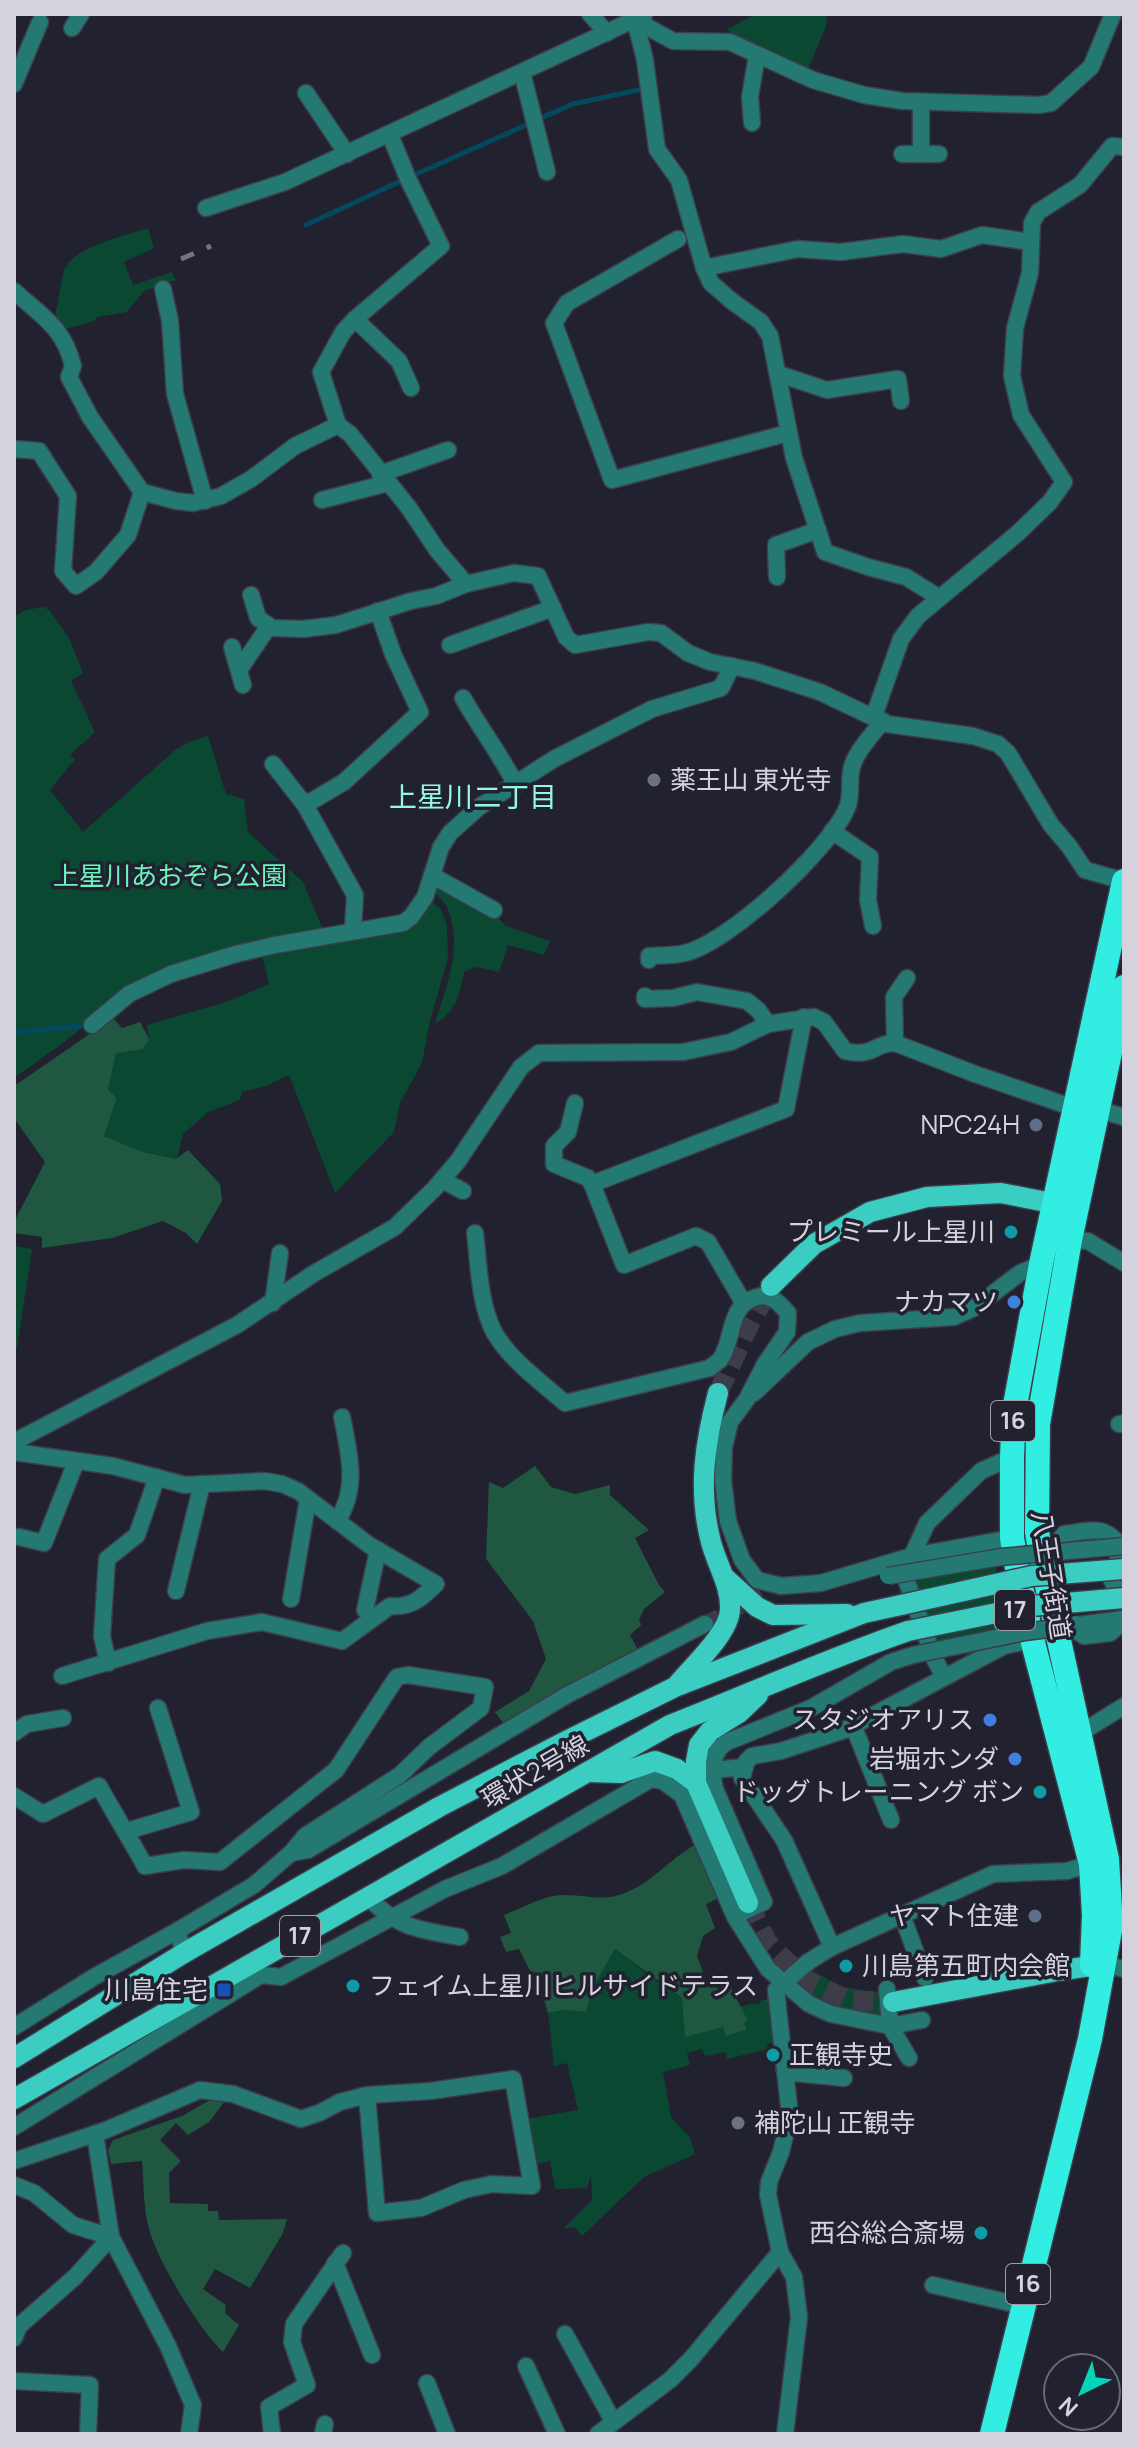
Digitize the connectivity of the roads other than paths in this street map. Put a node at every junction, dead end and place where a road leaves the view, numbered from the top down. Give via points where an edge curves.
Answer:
1 (590, 14) edge
2 (1113, 14) edge
3 (641, 17) edge
4 (40, 22) dead end
5 (607, 33) junction
6 (757, 55) junction
7 (522, 72) junction
8 (14, 84) edge
9 (306, 93) dead end
10 (921, 102) junction
11 (752, 123) dead end
12 (390, 135) junction
13 (1124, 147) edge
14 (347, 154) junction
15 (902, 154) dead end
16 (921, 154) junction
17 (939, 154) dead end
18 (547, 172) dead end
19 (206, 208) dead end
20 (685, 234) junction
21 (1031, 242) junction
22 (704, 268) junction
23 (163, 289) dead end
24 (14, 291) edge
25 (355, 319) junction
26 (779, 374) junction
27 (411, 388) dead end
28 (901, 401) dead end
29 (338, 425) junction
30 (788, 433) junction
31 (14, 449) edge
32 (448, 450) dead end
33 (384, 479) junction
34 (142, 492) junction
35 (322, 500) dead end
36 (205, 501) junction
37 (818, 530) junction
38 (777, 577) dead end
39 (466, 584) junction
40 (251, 595) dead end
41 (938, 597) junction
42 (553, 608) junction
43 (378, 611) junction
44 (269, 626) junction
45 (450, 645) dead end
46 (232, 647) dead end
47 (732, 666) junction
48 (463, 698) dead end
49 (879, 719) junction
50 (273, 764) dead end
51 (516, 785) junction
52 (305, 805) junction
53 (832, 831) junction
54 (1124, 881) edge
55 (430, 887) junction
56 (494, 910) dead end
57 (873, 926) dead end
58 (353, 930) junction
59 (649, 960) dead end
60 (907, 978) dead end
61 (1124, 987) edge
62 (645, 996) dead end
63 (804, 1017) junction
64 (768, 1024) junction
65 (92, 1025) dead end
66 (895, 1043) junction
67 (575, 1103) dead end
68 (1086, 1109) junction
69 (1124, 1117) edge
70 (442, 1180) junction
71 (592, 1184) junction
72 (463, 1191) dead end
73 (1065, 1205) junction
74 (475, 1233) dead end
75 (1070, 1240) junction
76 (280, 1253) dead end
77 (1124, 1263) edge
78 (1041, 1264) junction
79 (771, 1286) tunnel mouth
80 (743, 1302) junction
81 (273, 1303) junction
82 (718, 1393) tunnel mouth
83 (747, 1399) junction
84 (342, 1417) dead end
85 (14, 1442) edge
86 (14, 1452) edge
87 (1012, 1457) junction
88 (76, 1462) junction
89 (157, 1477) junction
90 (202, 1484) junction
91 (308, 1499) junction
92 (337, 1521) junction
93 (1124, 1528) edge
94 (1053, 1534) dead end
95 (19, 1537) dead end
96 (1012, 1538) junction
97 (1124, 1546) edge
98 (378, 1550) junction
99 (1061, 1552) junction
100 (912, 1556) junction
101 (1124, 1569) edge
102 (888, 1576) dead end
103 (724, 1577) junction
104 (781, 1586) junction
105 (176, 1591) dead end
106 (763, 1595) tunnel mouth
107 (291, 1599) dead end
108 (1124, 1599) edge
109 (365, 1610) dead end
110 (864, 1613) junction
111 (1124, 1620) edge
112 (705, 1624) tunnel mouth
113 (1066, 1630) junction
114 (1124, 1630) edge
115 (1032, 1639) junction
116 (108, 1663) junction
117 (944, 1677) junction
118 (74, 1678) dead end
119 (675, 1687) junction
120 (765, 1688) junction
121 (1124, 1706) edge
122 (158, 1708) dead end
123 (63, 1718) dead end
124 (853, 1725) junction
125 (14, 1733) edge
126 (1079, 1734) junction
127 (740, 1741) junction
128 (762, 1754) junction
129 (745, 1767) junction
130 (587, 1772) junction
131 (704, 1776) junction
132 (14, 1796) edge
133 (891, 1820) dead end
134 (127, 1831) junction
135 (291, 1853) junction
136 (1099, 1862) junction
137 (368, 1897) junction
138 (742, 1910) junction
139 (902, 1915) junction
140 (392, 1919) junction
141 (177, 1931) junction
142 (460, 1937) dead end
143 (832, 1947) junction
144 (184, 1953) junction
145 (1107, 1967) edge
146 (925, 1978) dead end
147 (783, 1983) junction
148 (890, 1996) joint
149 (922, 2020) dead end
150 (890, 2026) junction
151 (14, 2027) edge
152 (14, 2058) edge
153 (909, 2058) dead end
154 (785, 2072) junction
155 (844, 2078) dead end
156 (367, 2095) junction
157 (14, 2099) edge
158 (14, 2127) edge
159 (95, 2134) junction
160 (14, 2161) edge
161 (14, 2185) edge
162 (111, 2237) junction
163 (780, 2252) junction
164 (933, 2285) dead end
165 (1023, 2306) junction
166 (565, 2334) dead end
167 (14, 2338) edge
168 (372, 2355) dead end
169 (526, 2366) dead end
170 (14, 2381) edge
171 (427, 2383) dead end
172 (613, 2421) junction
173 (88, 2434) edge
174 (189, 2434) edge
175 (272, 2434) edge
176 (447, 2434) edge
177 (557, 2434) edge
178 (598, 2434) edge
179 (785, 2434) edge
180 (992, 2434) edge

1 - 5 street
2 - 10 street via 1091,67 1051,103
3 - 5 street
3 - 6 street via 673,41 730,42
3 - 20 street via 657,149 679,180
4 - 8 street
5 - 7 street
6 - 10 street via 823,84
6 - 11 street
7 - 12 street
7 - 18 street
9 - 14 street
10 - 16 street
12 - 14 street
12 - 25 street via 441,246
13 - 21 street via 1112,146 1080,185 1038,212
14 - 19 street
15 - 16 street
16 - 17 street
20 - 22 street
20 - 30 street via 567,303 554,323 612,480
21 - 22 street via 982,235 941,249 903,244 841,252 798,249
21 - 41 street via 1012,376 1021,415 1064,482 1018,533
22 - 26 street via 711,283 761,322
23 - 36 street via 175,394
24 - 34 street via 62,334 78,396
25 - 27 street via 399,361
25 - 29 street via 321,372
26 - 28 street via 827,390 898,379
26 - 30 street
29 - 33 street
29 - 36 street via 295,446 231,491
30 - 37 street
31 - 34 street via 39,451 68,496 63,571 76,586 96,572 128,535
32 - 33 street
33 - 35 street
33 - 39 street
34 - 36 street via 176,501
37 - 38 street via 772,538
37 - 41 street via 825,552 906,577
39 - 42 street via 514,573 538,576
39 - 43 street
40 - 44 street via 258,618
41 - 49 street via 901,639
42 - 45 street
42 - 47 street via 575,645 661,633 688,653
43 - 44 street via 336,625
43 - 52 street via 420,712 344,782
44 - 46 street via 241,677
47 - 49 street via 820,692
47 - 51 street via 721,688 652,709 554,759
48 - 51 street
49 - 53 street via 851,769 848,807
49 - 54 street via 998,744 1085,870
50 - 52 street
51 - 55 street via 450,833
52 - 58 street via 355,895
53 - 57 street via 870,857
53 - 59 street via 801,869 740,922 685,953
54 - 68 highway, 八王子街道 / 16
55 - 56 street
55 - 58 street via 403,923
58 - 65 street via 236,954 171,974 129,994
60 - 66 street via 894,997
61 - 68 highway, 八王子街道 / 16
62 - 64 street via 673,998 697,992 747,1001
63 - 64 street
63 - 66 street via 824,1022 845,1051 861,1054
63 - 71 street via 786,1109
64 - 70 street via 731,1042 683,1052 539,1053 521,1067
66 - 68 street
67 - 71 street via 568,1132 554,1146 554,1164
68 - 69 street
68 - 73 highway, 八王子街道 / 16
70 - 72 street
70 - 81 street via 395,1227
71 - 80 street via 624,1265 696,1236 708,1242
73 - 75 highway, 八王子街道 / 16
73 - 78 highway, 八王子街道 / 16
73 - 79 main road via 1001,1193 927,1197 870,1212 814,1244
74 - 80 street via 483,1297 494,1331 512,1355 565,1403 710,1368 720,1360
75 - 77 street via 1088,1241
75 - 113 highway, 八王子街道 / 16 via 1038,1424 1037,1532
76 - 81 street
78 - 83 street via 954,1317 835,1329 808,1342
78 - 87 highway, 八王子街道 / 16 via 1014,1411
80 - 83 street via 761,1296 776,1299 788,1313 787,1332
81 - 85 street
82 - 103 main road via 706,1438 702,1486 710,1540
83 - 104 street via 730,1422 724,1447 728,1521 742,1560 757,1580
84 - 92 street via 352,1476 346,1508
86 - 88 street
87 - 96 highway, 八王子街道 / 16
87 - 100 street via 981,1471 927,1523
88 - 89 street
88 - 95 street via 44,1543
89 - 90 street
89 - 116 street via 137,1535 107,1559 102,1636
90 - 91 street via 265,1481
90 - 105 street
91 - 92 street
91 - 107 street
92 - 98 street
93 - 94 street
96 - 100 street
96 - 115 highway, 八王子街道 / 16
97 - 99 street, bridge
98 - 109 street
98 - 116 street via 436,1584 405,1607 390,1606 342,1641 262,1622 207,1631
99 - 102 street, bridge
99 - 108 street, bridge via 1064,1534 1108,1533 1121,1548 1112,1581
100 - 104 street via 821,1583
100 - 117 street via 902,1568
101 - 110 main road, 環状2号線 / 17, bridge via 1032,1576
103 - 110 main road via 773,1615
103 - 119 main road via 731,1611 721,1634
104 - 106 street
108 - 120 main road, 環状2号線 / 17, bridge via 1031,1606 908,1631
110 - 119 main road, 環状2号線 / 17
111 - 113 street, bridge
112 - 135 street via 567,1695 308,1850
113 - 114 street
113 - 115 street
113 - 126 highway, 八王子街道 / 16
113 - 127 street, bridge via 1025,1632 891,1662
115 - 117 street via 1004,1646
115 - 136 highway, 八王子街道 / 16
116 - 118 street
117 - 124 street
119 - 144 main road, 環状2号線 / 17 via 439,1807
120 - 130 main road, 環状2号線 / 17 via 670,1725
120 - 131 main road via 699,1745
121 - 126 street
122 - 134 street via 191,1812
123 - 125 street via 27,1724
124 - 128 street
124 - 133 street
126 - 136 highway, 八王子街道 / 16
127 - 128 street via 756,1738
127 - 131 street via 716,1752
128 - 129 street via 752,1756
129 - 131 street
129 - 143 street via 742,1778 784,1840
130 - 131 main road via 621,1773 655,1761
130 - 137 main road, 環状2号線 / 17
131 - 138 main road
132 - 134 street via 43,1814 99,1786
134 - 135 street via 145,1866 220,1862 336,1770 397,1677 485,1687 475,1715 400,1775 305,1836
135 - 141 street via 254,1885
136 - 139 street via 1067,1871 993,1874
136 - 145 highway, 八王子街道 / 16 via 1111,1925
137 - 140 street
137 - 157 main road, 環状2号線 / 17
138 - 140 street via 682,1795 651,1779 502,1866 445,1889
138 - 147 street via 768,1969
139 - 143 street
139 - 146 street
140 - 142 street via 413,1929
140 - 158 street via 281,1977 261,1975
141 - 144 street
141 - 151 street
143 - 147 street
144 - 152 main road, 環状2号線 / 17
145 - 148 main road
145 - 165 highway, 八王子街道 / 16
147 - 150 street via 831,2014
147 - 154 street via 776,1990
148 - 150 street
149 - 150 street
150 - 153 street
154 - 155 street
154 - 163 street via 790,2115 768,2195
156 - 156 street via 377,2213 421,2208 492,2184 532,2186 513,2079
156 - 159 street via 301,2119 233,2094 200,2090
159 - 160 street
159 - 162 street
161 - 162 street via 34,2193 73,2225
162 - 167 street via 19,2326
162 - 174 street via 193,2405
163 - 172 street via 691,2359
163 - 179 street via 794,2277 799,2317
164 - 165 street
165 - 180 highway, 八王子街道 / 16
166 - 172 street
168 - 175 street via 339,2258 294,2324 292,2342 307,2385 269,2407
169 - 177 street
170 - 173 street via 90,2385
171 - 176 street
172 - 178 street

